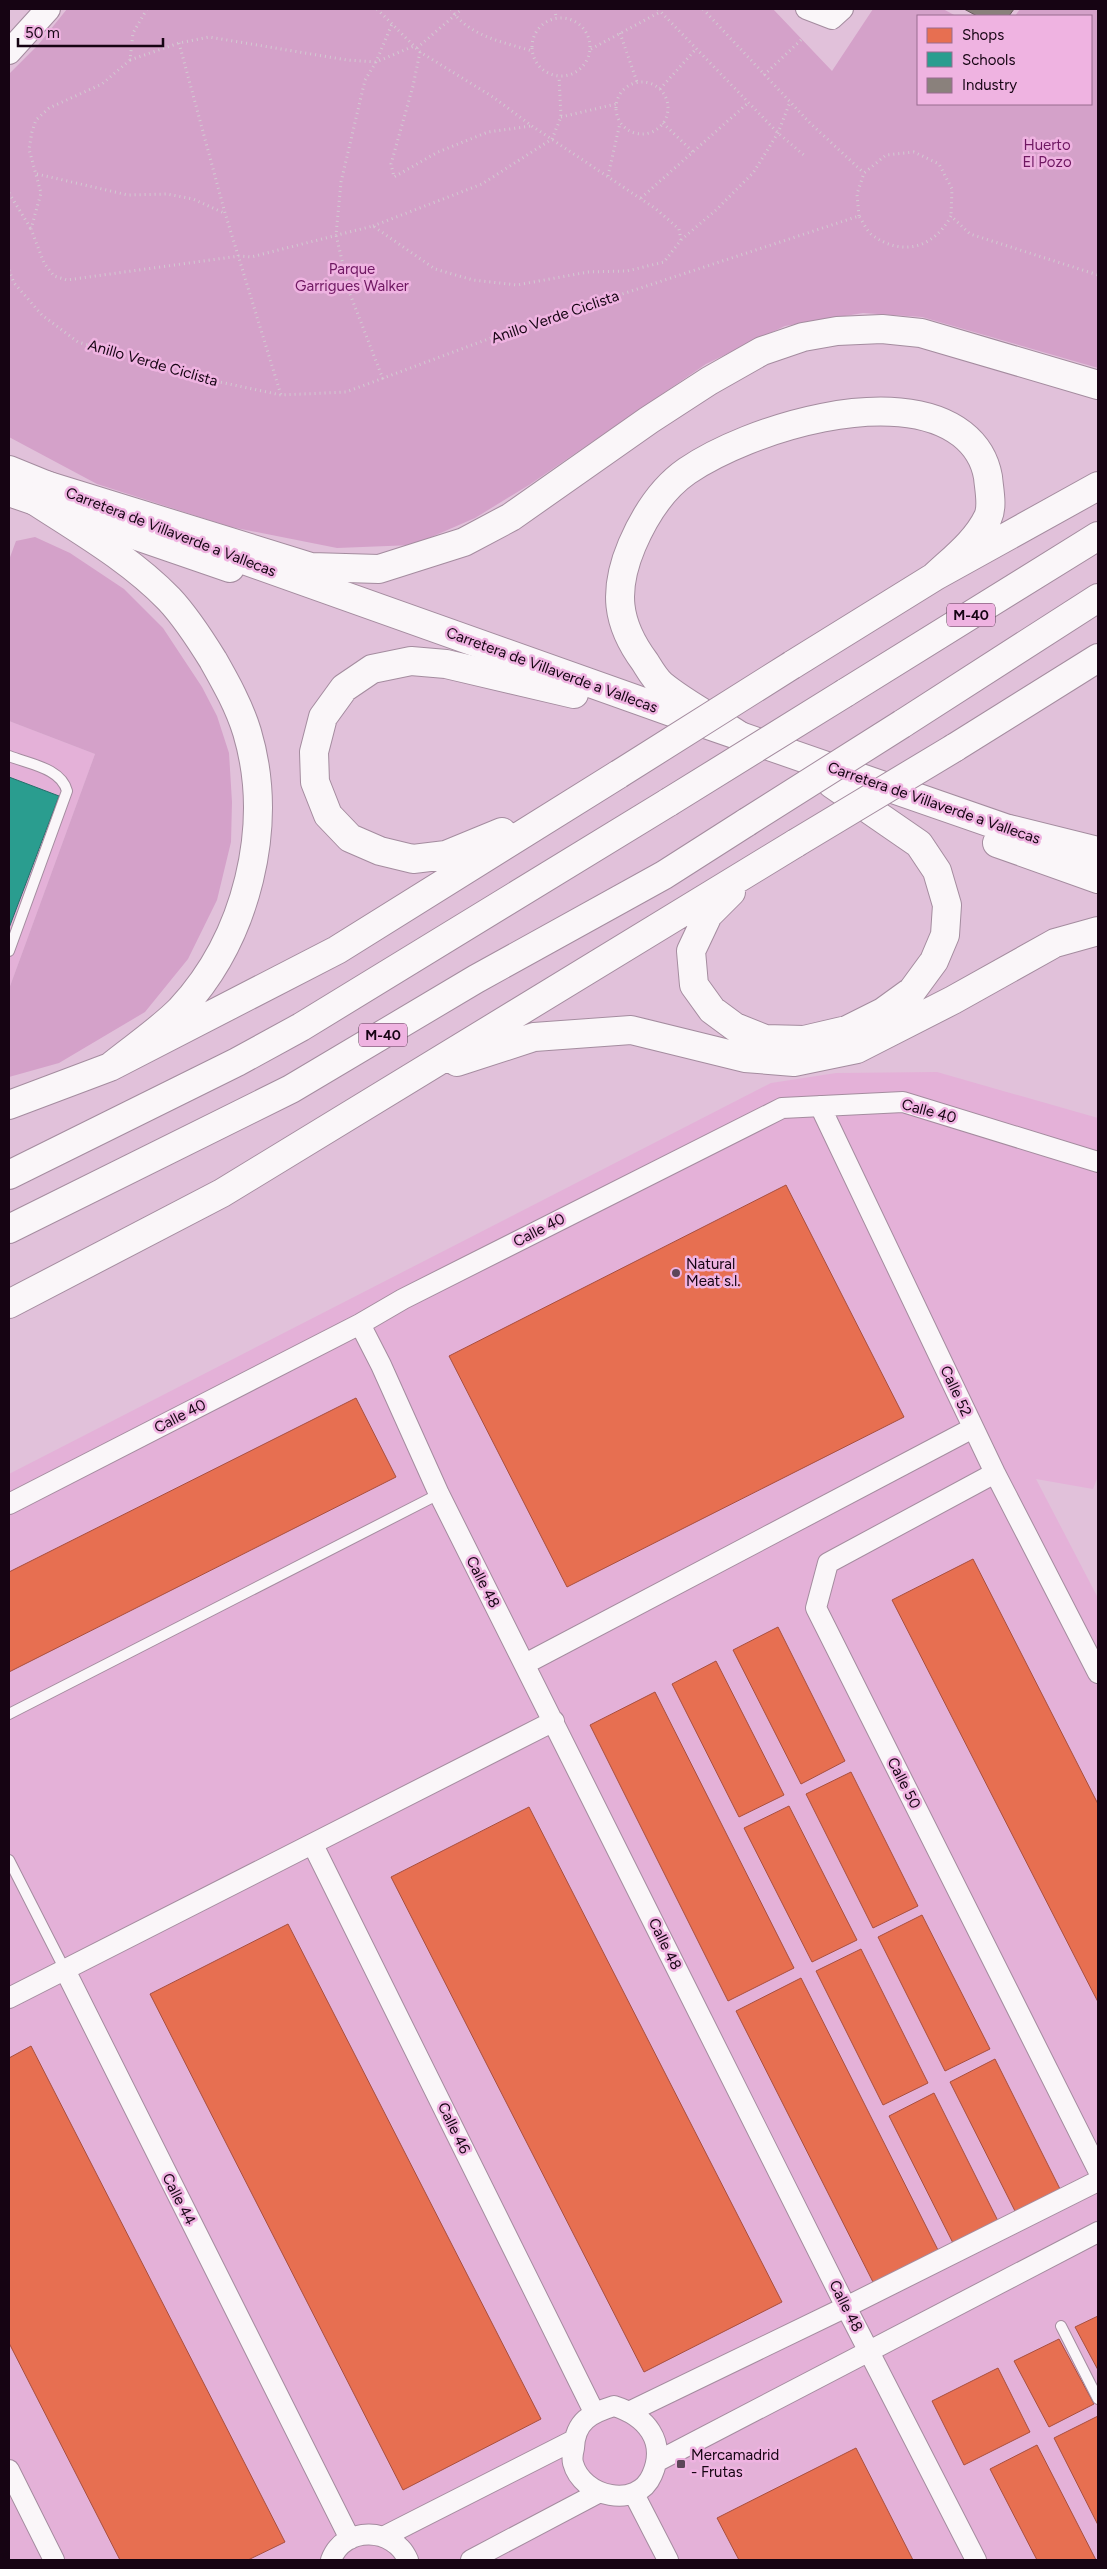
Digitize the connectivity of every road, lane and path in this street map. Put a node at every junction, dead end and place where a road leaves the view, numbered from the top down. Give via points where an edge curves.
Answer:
1 (48, 9) edge
2 (147, 9) edge
3 (377, 9) edge
4 (451, 9) edge
5 (462, 9) edge
6 (555, 9) edge
7 (703, 9) edge
8 (806, 9) edge
9 (843, 9) edge
10 (659, 10) edge
11 (456, 16) junction
12 (556, 18) junction
13 (392, 24) junction
14 (620, 33) junction
15 (802, 39) dead end
16 (179, 43) junction
17 (417, 49) junction
18 (591, 49) junction
19 (696, 49) junction
20 (532, 51) junction
21 (9, 52) edge
22 (130, 60) junction
23 (376, 62) junction
24 (764, 75) junction
25 (559, 76) junction
26 (637, 82) junction
27 (660, 89) junction
28 (790, 102) junction
29 (748, 103) junction
30 (616, 104) junction
31 (561, 118) junction
32 (620, 122) junction
33 (663, 123) junction
34 (532, 126) junction
35 (778, 133) junction
36 (552, 139) junction
37 (693, 152) junction
38 (804, 156) dead end
39 (864, 172) junction
40 (37, 174) junction
41 (608, 176) junction
42 (9, 193) edge
43 (641, 198) junction
44 (225, 213) junction
45 (859, 216) junction
46 (951, 216) junction
47 (373, 226) junction
48 (31, 229) junction
49 (336, 235) junction
50 (681, 240) junction
51 (239, 256) junction
52 (9, 270) edge
53 (1098, 275) edge
54 (383, 379) junction
55 (1098, 385) edge
56 (281, 395) junction
57 (9, 460) edge
58 (9, 470) edge
59 (1098, 486) edge
60 (9, 492) edge
61 (41, 493) junction
62 (1098, 536) edge
63 (934, 577) junction
64 (1098, 598) edge
65 (1098, 658) edge
66 (1098, 670) edge
67 (574, 694) junction
68 (1020, 706) junction
69 (740, 736) junction
70 (9, 756) edge
71 (832, 784) junction
72 (575, 802) junction
73 (1009, 829) junction
74 (1098, 851) edge
75 (762, 862) junction
76 (1098, 862) edge
77 (1098, 879) edge
78 (1098, 931) edge
79 (9, 951) edge
80 (110, 1067) junction
81 (416, 1076) junction
82 (9, 1104) edge
83 (820, 1106) junction
84 (1098, 1162) edge
85 (9, 1175) edge
86 (9, 1229) edge
87 (9, 1304) edge
88 (360, 1324) junction
89 (973, 1428) junction
90 (995, 1473) junction
91 (439, 1494) junction
92 (9, 1504) edge
93 (525, 1664) junction
94 (1098, 1673) edge
95 (9, 1714) edge
96 (554, 1721) junction
97 (313, 1845) junction
98 (9, 1860) edge
99 (65, 1970) junction
100 (9, 1998) edge
101 (1098, 2170) edge
102 (1098, 2181) edge
103 (1097, 2237) edge
104 (846, 2307) junction
105 (1061, 2326) dead end
106 (870, 2353) junction
107 (1098, 2399) edge
108 (631, 2411) junction
109 (594, 2412) junction
110 (574, 2440) junction
111 (658, 2461) junction
112 (9, 2470) edge
113 (598, 2492) junction
114 (634, 2494) junction
115 (385, 2536) junction
116 (350, 2539) junction
117 (54, 2560) edge
118 (331, 2560) edge
119 (408, 2560) edge
120 (470, 2560) edge
121 (668, 2560) edge
122 (976, 2560) edge

1 - 21 street
2 - 22 path via 133,33
3 - 13 path
4 - 11 path
5 - 11 path
6 - 12 path
7 - 24 path
8 - 9 street via 832,19
10 - 14 path
10 - 19 path
11 - 17 path
11 - 20 path via 473,31
12 - 18 path via 565,17 581,25 590,40
12 - 20 path via 540,26 532,42
13 - 17 path
13 - 23 path
14 - 18 path
14 - 26 path
15 - 24 path
16 - 22 path
16 - 23 path via 209,37
16 - 44 path
17 - 23 path
17 - 34 path
17 - 34 path via 413,86 391,164 394,177 438,152 488,132
18 - 25 path via 584,66 577,72
19 - 27 path
19 - 29 path
20 - 25 path via 541,69
22 - 40 path via 102,84 49,108 36,120 29,149
23 - 49 path via 365,80 341,182
24 - 28 path
25 - 31 path
26 - 27 path
26 - 30 path via 623,90
27 - 33 path via 668,109
28 - 35 path
28 - 39 path
29 - 35 path
29 - 37 path
30 - 31 path
30 - 32 path
31 - 36 path
32 - 33 path via 642,134 657,129
32 - 41 path
33 - 37 path
34 - 36 path
35 - 38 path
35 - 50 path via 754,173
36 - 41 path
36 - 47 path via 482,184
37 - 43 path
39 - 45 path via 857,194
39 - 46 path via 886,155 904,153 914,152 938,164 952,189
40 - 44 path via 128,195 167,194 193,198
40 - 48 path via 40,193
41 - 43 path
42 - 48 path
43 - 50 path via 679,229
44 - 51 path
45 - 46 path via 871,235 897,248 919,246 936,237
45 - 54 path, Anillo Verde Ciclista via 517,329
46 - 53 path via 970,234
47 - 49 path
47 - 50 path via 435,269 473,280 517,285 588,272 627,272 664,262
48 - 51 path via 44,263 54,276 67,280
49 - 51 path via 251,257
49 - 54 path via 350,294
51 - 56 path
52 - 56 path, Anillo Verde Ciclista via 14,283 42,315 78,342 196,377
54 - 56 path, Anillo Verde Ciclista via 346,392
55 - 61 main road via 921,333 882,329 837,331 803,337 762,351 709,381 511,517 464,542 378,569 311,567
57 - 61 street
58 - 61 main road, Carretera de Villaverde a Vallecas
59 - 63 main road
60 - 61 main road, Carretera de Villaverde a Vallecas
61 - 67 main road, Carretera de Villaverde a Vallecas via 185,552
61 - 69 main road, Carretera de Villaverde a Vallecas via 143,524
61 - 80 main road via 131,564 170,600 201,640 231,692 247,732 257,777 258,820 250,875 236,924 213,966 179,1010
62 - 85 main road, M-40, bridge via 293,1031 238,1062
63 - 69 main road via 980,531 989,515 990,496 986,466 972,442 952,427 925,415 892,411 856,412 788,426 714,454 685,472 661,495 641,524 620,584 620,617 636,650 661,684
63 - 72 main road, bridge
64 - 86 main road, M-40, bridge via 664,875 476,980 291,1090
65 - 68 main road
66 - 68 main road
67 - 71 main road, Carretera de Villaverde a Vallecas
67 - 72 main road via 446,664 412,661 372,669 344,688 323,717 314,752 315,782 328,815 350,838 380,851 413,859 446,855
68 - 75 main road, bridge
69 - 73 main road, Carretera de Villaverde a Vallecas
70 - 79 lane via 54,773 64,781 67,792
71 - 75 main road via 919,844 937,870 947,905 945,935 934,961 912,991 883,1012 847,1030 804,1040 766,1039 735,1027 712,1010 694,985 691,951 708,915
71 - 77 main road, Carretera de Villaverde a Vallecas
72 - 80 main road via 337,950
73 - 74 main road
73 - 76 main road, Carretera de Villaverde a Vallecas
75 - 81 main road
78 - 81 main road via 1055,943 857,1049 794,1062 755,1059 631,1030 534,1037
80 - 82 main road
81 - 87 main road via 222,1193
83 - 84 street, Calle 40 via 903,1102
83 - 88 street, Calle 40 via 782,1108 756,1119
83 - 89 street, Calle 52
88 - 91 street, Calle 48
88 - 92 street, Calle 40
89 - 90 street, Calle 52
89 - 93 street
90 - 94 street, Calle 52
90 - 101 street, Calle 50 via 828,1563 816,1608
91 - 93 street, Calle 48
91 - 95 lane
93 - 96 street, Calle 48
96 - 97 street
96 - 104 street, Calle 48
97 - 99 street
97 - 109 street, Calle 46
98 - 99 lane, Calle 44
99 - 100 street
99 - 116 street, Calle 44
102 - 104 street
103 - 106 street
104 - 106 street, Calle 48
104 - 108 street
105 - 107 lane
106 - 111 street
106 - 122 street, Calle 48
108 - 109 street via 614,2406
108 - 111 street via 646,2425 655,2441
109 - 110 street via 579,2424
110 - 113 street via 573,2463 583,2480
110 - 115 street
111 - 114 street via 649,2481
112 - 117 street
113 - 114 street via 614,2496
113 - 120 street
114 - 121 street
115 - 116 street via 368,2533
115 - 119 street via 404,2550
116 - 118 street via 334,2552

